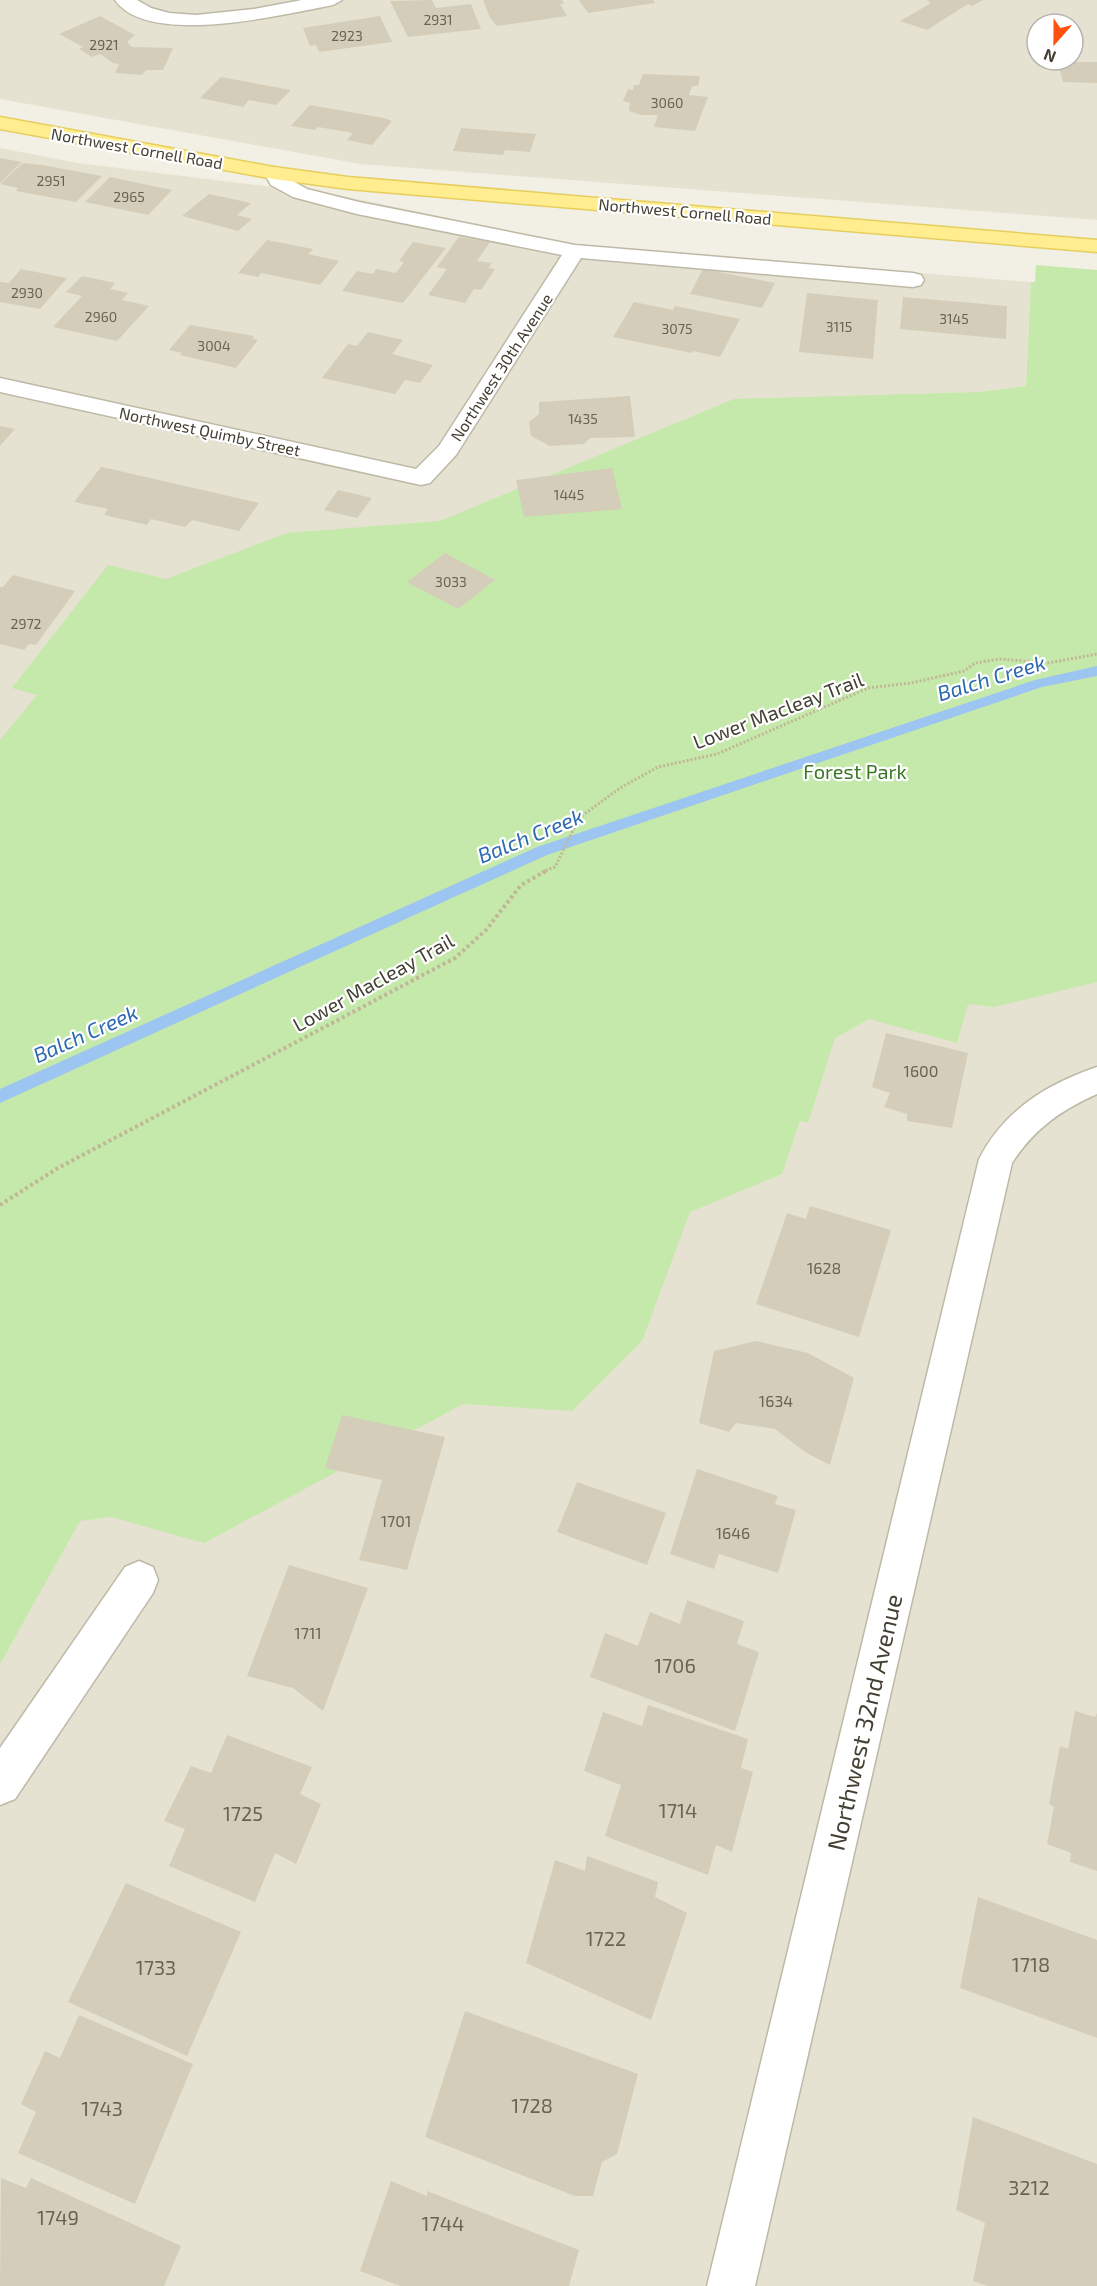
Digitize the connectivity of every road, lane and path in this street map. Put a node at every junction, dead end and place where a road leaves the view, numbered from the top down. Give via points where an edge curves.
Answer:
1 (124, 0) edge
2 (333, 0) edge
3 (0, 123) edge
4 (274, 173) junction
5 (1097, 246) edge
6 (575, 251) junction
7 (913, 280) dead end
8 (0, 385) edge
9 (421, 478) joint
10 (1097, 654) edge
11 (1097, 1080) edge
12 (0, 1205) edge
13 (139, 1580) dead end
14 (0, 1784) edge
15 (731, 2286) edge

1 - 2 street via 138,10 181,20 227,17
3 - 4 main road, Northwest Cornell Road
4 - 5 main road, Northwest Cornell Road via 392,187
4 - 6 street via 285,187 300,194
6 - 7 street
6 - 9 street, Northwest 30th Avenue via 448,450
8 - 9 street, Northwest Quimby Street
10 - 12 path, Lower Macleay Trail via 1048,663 1000,659 911,683 868,688 717,754 658,767 579,818 555,867 528,877 513,891 490,926 455,958 58,1168
11 - 15 street, Northwest 32nd Avenue via 1049,1101 1013,1131 996,1159
13 - 14 street

